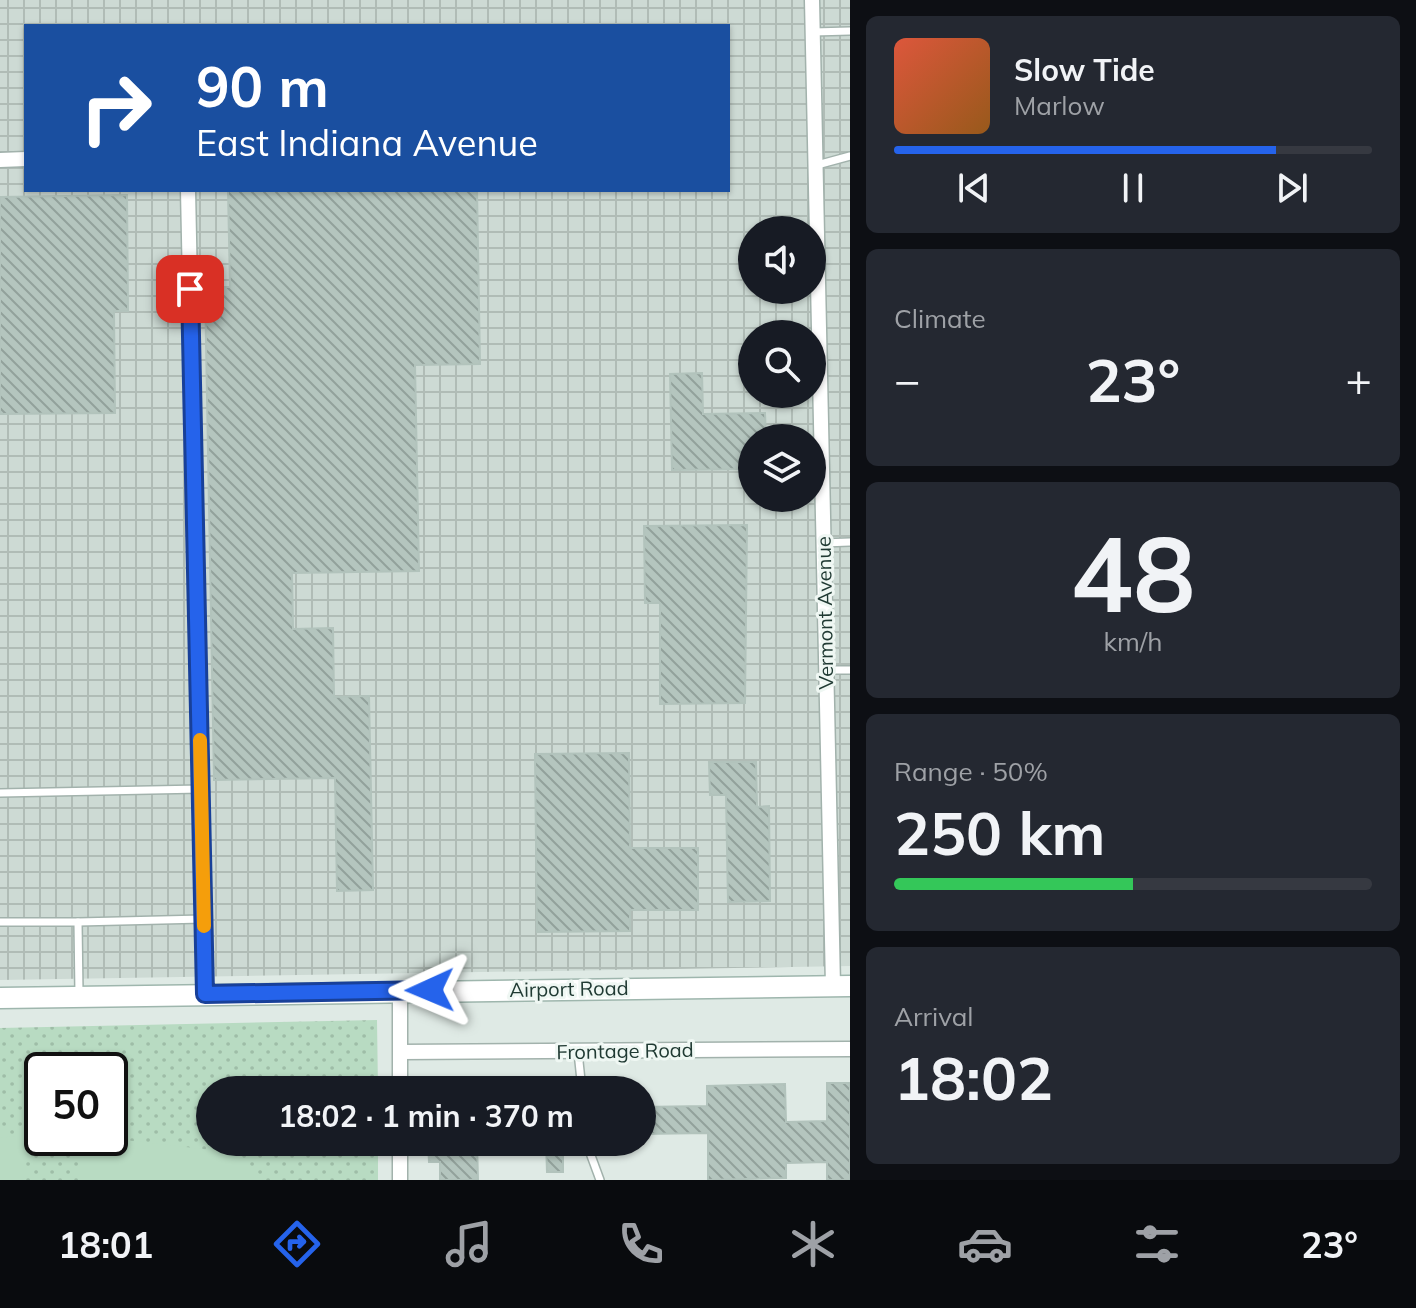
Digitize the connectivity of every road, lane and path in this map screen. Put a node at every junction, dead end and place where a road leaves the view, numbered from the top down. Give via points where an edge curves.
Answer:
1 (812, 0) edge
2 (850, 31) edge
3 (813, 32) junction
4 (850, 156) edge
5 (24, 159) edge
6 (0, 160) edge
7 (817, 165) junction
8 (188, 192) edge
9 (850, 542) edge
10 (823, 543) junction
11 (827, 670) junction
12 (850, 670) edge
13 (201, 789) junction
14 (0, 793) edge
15 (203, 919) junction
16 (0, 922) edge
17 (78, 922) junction
18 (842, 986) edge
19 (400, 991) junction
20 (205, 994) junction
21 (79, 996) junction
22 (0, 998) edge
23 (850, 1049) edge
24 (401, 1052) junction
25 (578, 1052) junction
26 (400, 1076) edge
27 (581, 1076) edge
28 (400, 1156) edge
29 (591, 1156) edge
30 (400, 1180) edge
31 (600, 1180) edge

1 - 3 street, Vermont Avenue
2 - 3 lane
3 - 7 street, Vermont Avenue
4 - 7 lane
5 - 6 street
7 - 10 street, Vermont Avenue
8 - 13 street
9 - 10 lane
10 - 11 street, Vermont Avenue
11 - 12 lane
11 - 18 street, Vermont Avenue
13 - 14 lane
13 - 15 street
15 - 17 lane
15 - 20 street
16 - 17 lane
17 - 21 lane
18 - 19 main road, Airport Road
19 - 20 main road, Airport Road
19 - 24 street
20 - 21 main road, Airport Road
21 - 22 main road, Airport Road
23 - 25 street, Frontage Road
24 - 25 street, Frontage Road
24 - 26 street
25 - 27 lane
28 - 30 street
29 - 31 lane

